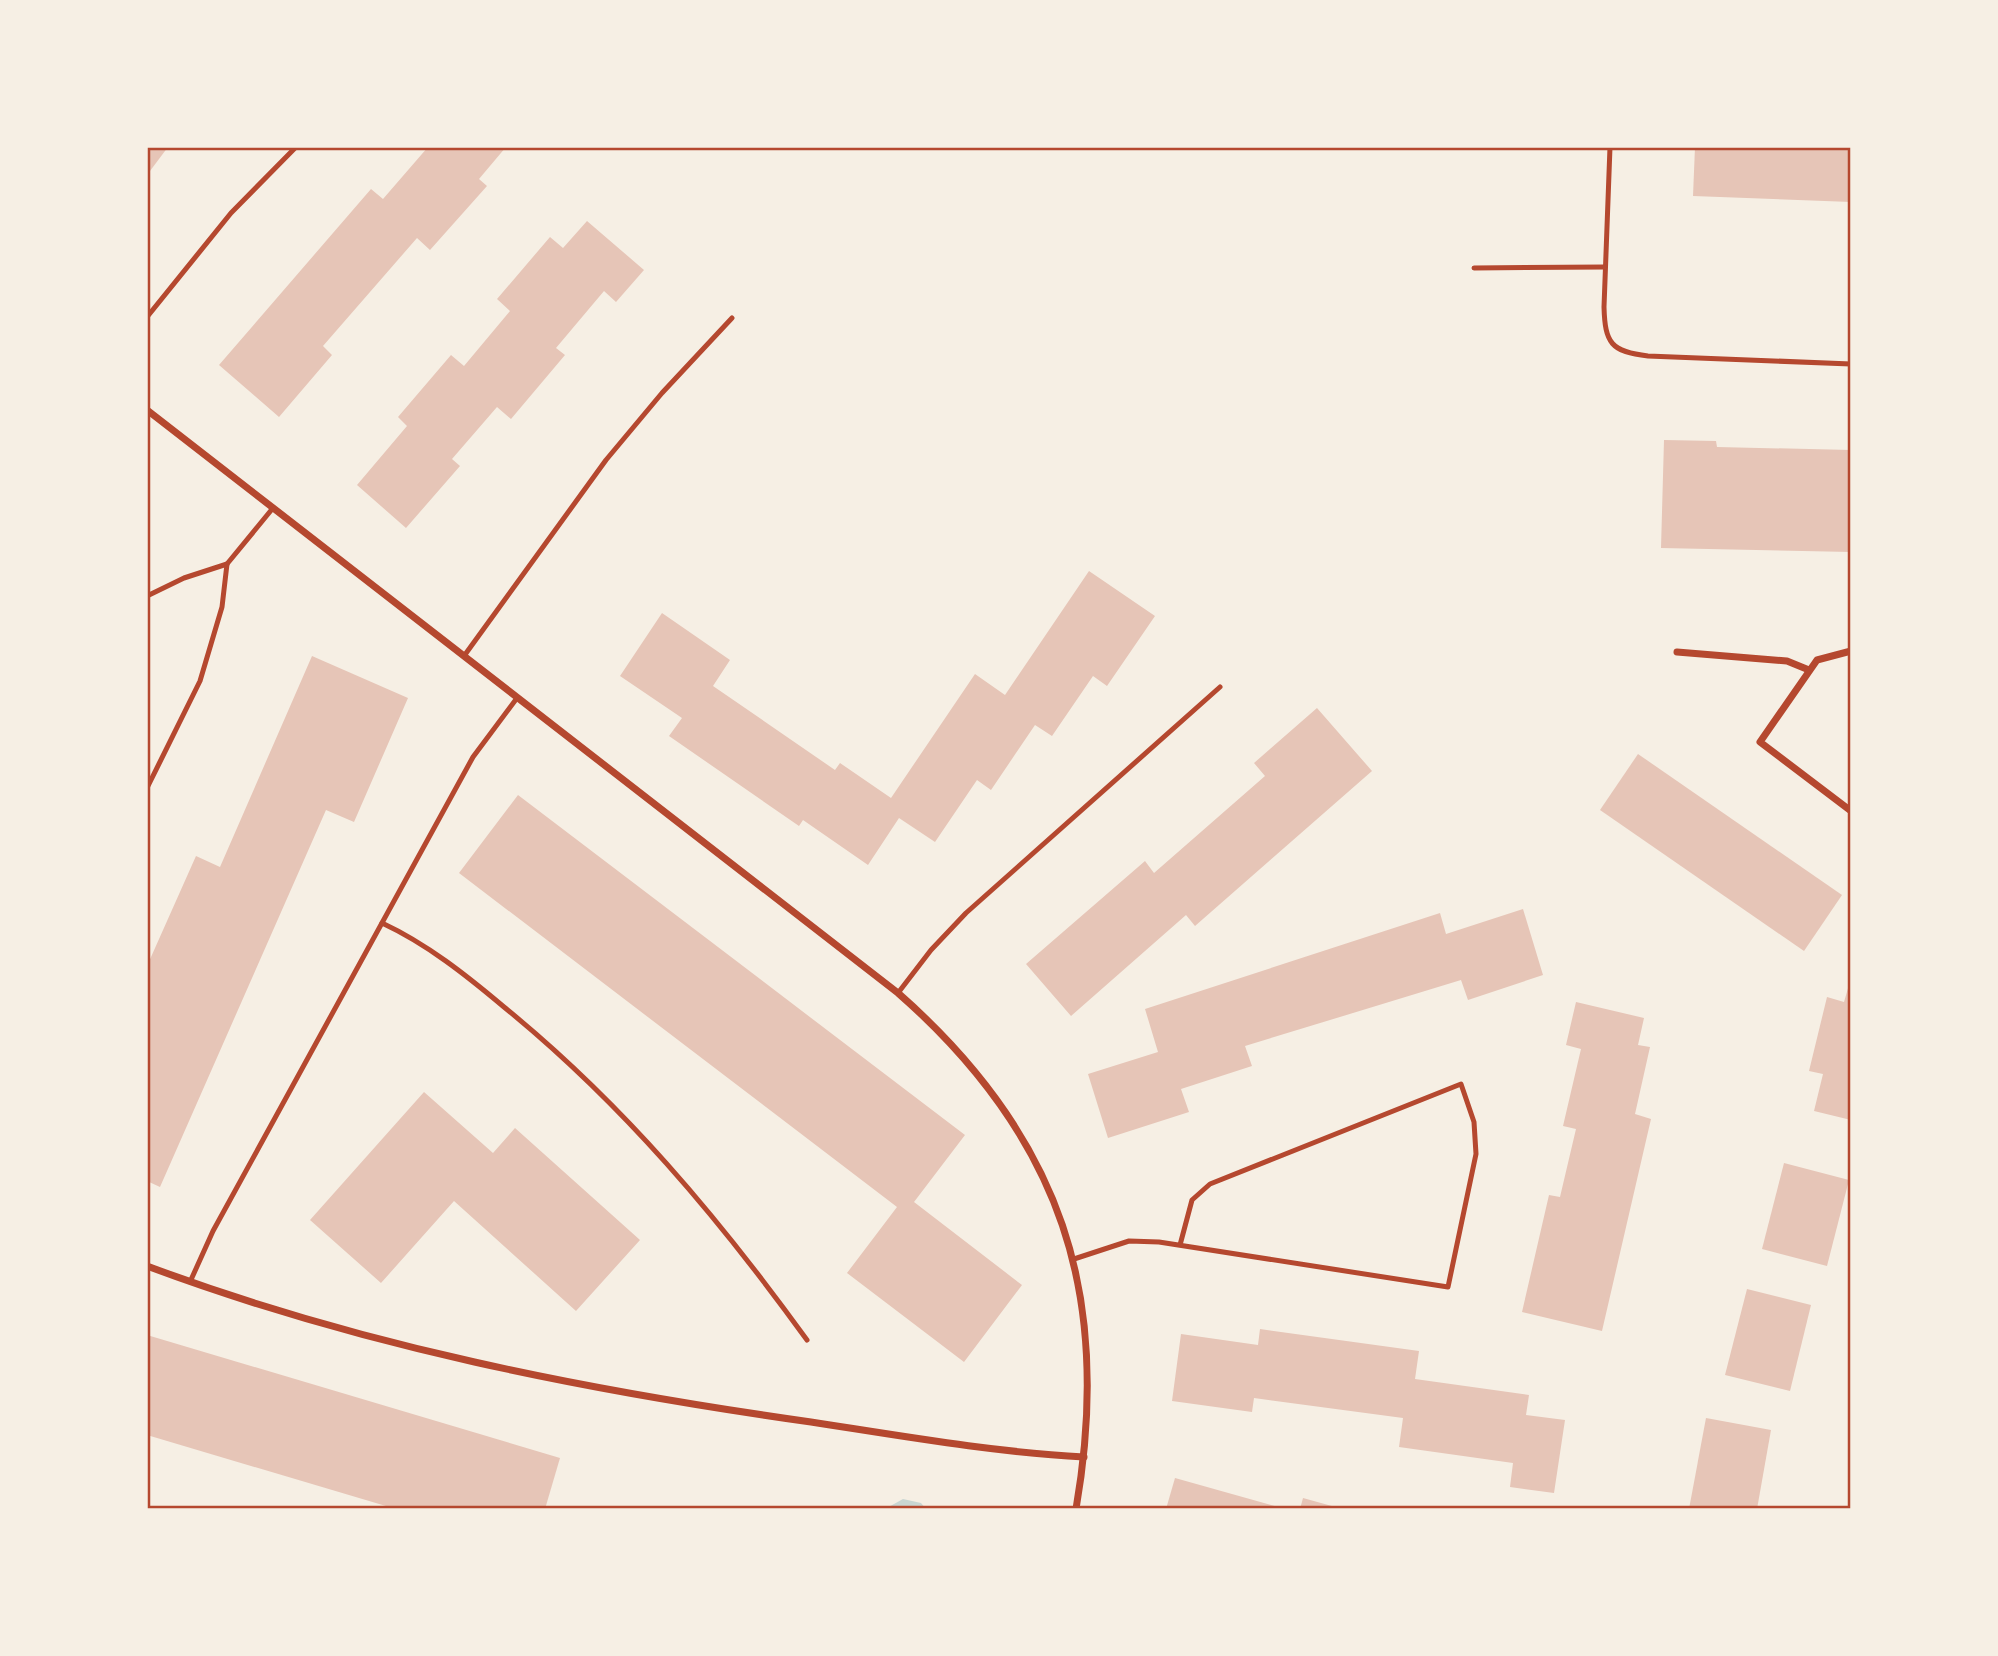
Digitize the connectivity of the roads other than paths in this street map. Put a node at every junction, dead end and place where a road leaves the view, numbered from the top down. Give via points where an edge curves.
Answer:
1 (296, 147) edge
2 (1610, 147) edge
3 (1605, 267) junction
4 (1474, 268) dead end
5 (147, 317) edge
6 (732, 318) dead end
7 (1851, 365) edge
8 (147, 410) edge
9 (273, 508) junction
10 (227, 564) junction
11 (147, 596) edge
12 (1851, 651) edge
13 (1677, 652) dead end
14 (464, 656) junction
15 (1809, 670) junction
16 (1220, 687) dead end
17 (517, 698) junction
18 (147, 788) edge
19 (1851, 811) edge
20 (382, 923) junction
21 (898, 993) junction
22 (1180, 1245) junction
23 (1074, 1259) junction
24 (147, 1266) edge
25 (190, 1282) junction
26 (807, 1340) dead end
27 (1084, 1457) junction
28 (1076, 1509) edge

1 - 5 lane via 231,213
2 - 3 lane
3 - 4 lane
3 - 7 lane via 1606,333 1620,351
6 - 14 lane via 606,460
8 - 9 street
9 - 10 lane
9 - 14 street
10 - 11 lane
10 - 18 lane via 222,607 200,681
12 - 15 street via 1827,655
13 - 15 street via 1787,661
14 - 17 street
15 - 19 street via 1759,741
16 - 21 lane via 965,913
17 - 20 lane via 472,757
17 - 21 street
20 - 25 lane via 213,1231
20 - 26 lane via 431,950 474,982 594,1086 698,1197
21 - 23 street via 959,1053 1006,1116 1046,1186
22 - 22 lane via 1448,1287 1476,1154 1474,1122 1461,1084 1210,1184 1192,1200
22 - 23 lane via 1129,1241
23 - 27 street via 1088,1339
24 - 25 street
25 - 27 street via 378,1339 578,1385 976,1447
27 - 28 street

